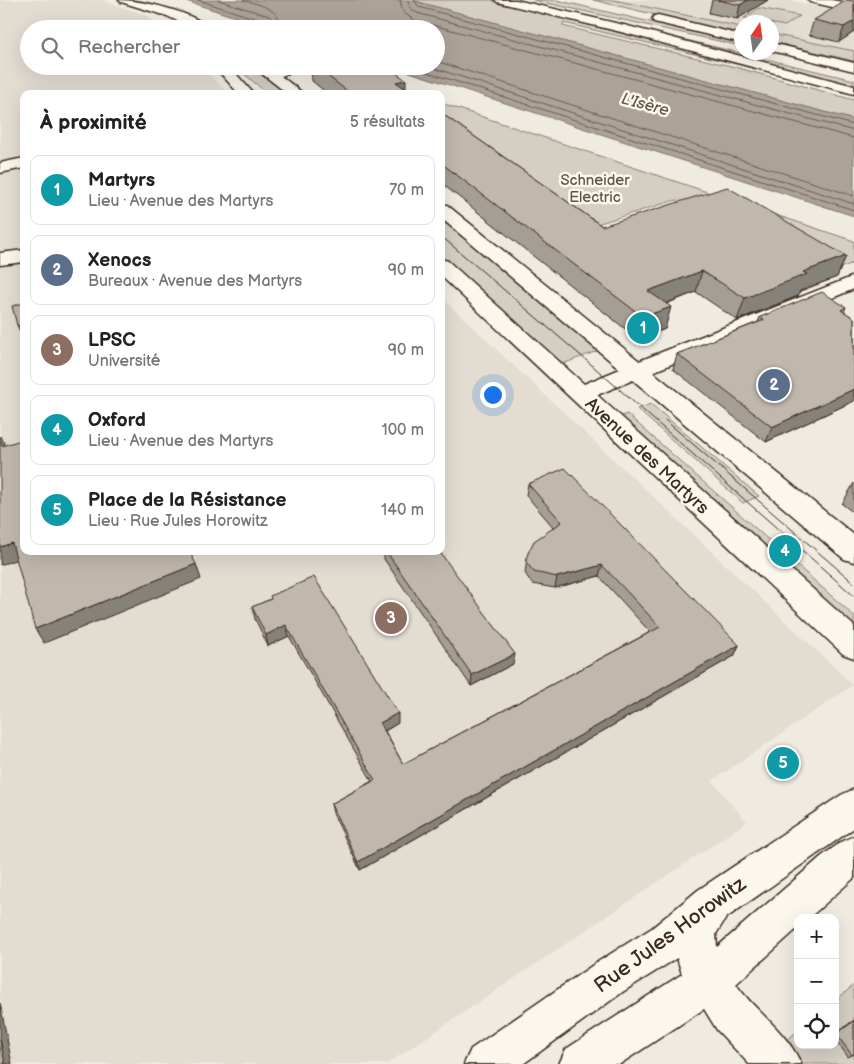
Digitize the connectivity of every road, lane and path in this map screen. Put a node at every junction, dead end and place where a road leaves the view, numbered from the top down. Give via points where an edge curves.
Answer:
1 (125, 0) edge
2 (501, 0) edge
3 (515, 0) edge
4 (814, 0) edge
5 (854, 8) edge
6 (155, 10) junction
7 (642, 16) dead end
8 (168, 20) edge
9 (185, 20) edge
10 (734, 36) edge
11 (734, 47) edge
12 (779, 47) edge
13 (779, 47) edge
14 (779, 58) edge
15 (854, 63) edge
16 (854, 67) edge
17 (229, 75) edge
18 (272, 76) edge
19 (854, 76) edge
20 (242, 90) edge
21 (291, 90) edge
22 (854, 90) edge
23 (20, 157) edge
24 (0, 161) edge
25 (20, 164) edge
26 (0, 168) edge
27 (445, 212) edge
28 (20, 256) edge
29 (0, 259) edge
30 (445, 269) edge
31 (854, 282) edge
32 (637, 370) junction
33 (580, 394) junction
34 (854, 551) edge
35 (854, 646) edge
36 (854, 806) edge
37 (854, 855) edge
38 (712, 904) junction
39 (709, 981) junction
40 (486, 1064) edge
41 (581, 1064) edge
42 (779, 1064) edge

1 - 6 main road
2 - 22 main road
3 - 11 main road
4 - 5 main road
6 - 8 main road
6 - 9 main road
7 - 10 main road
12 - 15 main road
13 - 16 main road
14 - 19 main road
17 - 20 main road
18 - 21 main road
23 - 24 main road
25 - 26 main road
27 - 32 main road
28 - 29 main road
30 - 33 main road, Avenue des Martyrs
31 - 32 main road
32 - 33 main road
32 - 34 main road
33 - 35 main road, Avenue des Martyrs
36 - 38 main road, Rue Jules Horowitz
37 - 39 main road
38 - 39 main road via 696,929 696,962
38 - 40 main road, Rue Jules Horowitz via 666,942
39 - 41 main road
39 - 42 main road via 732,1016

